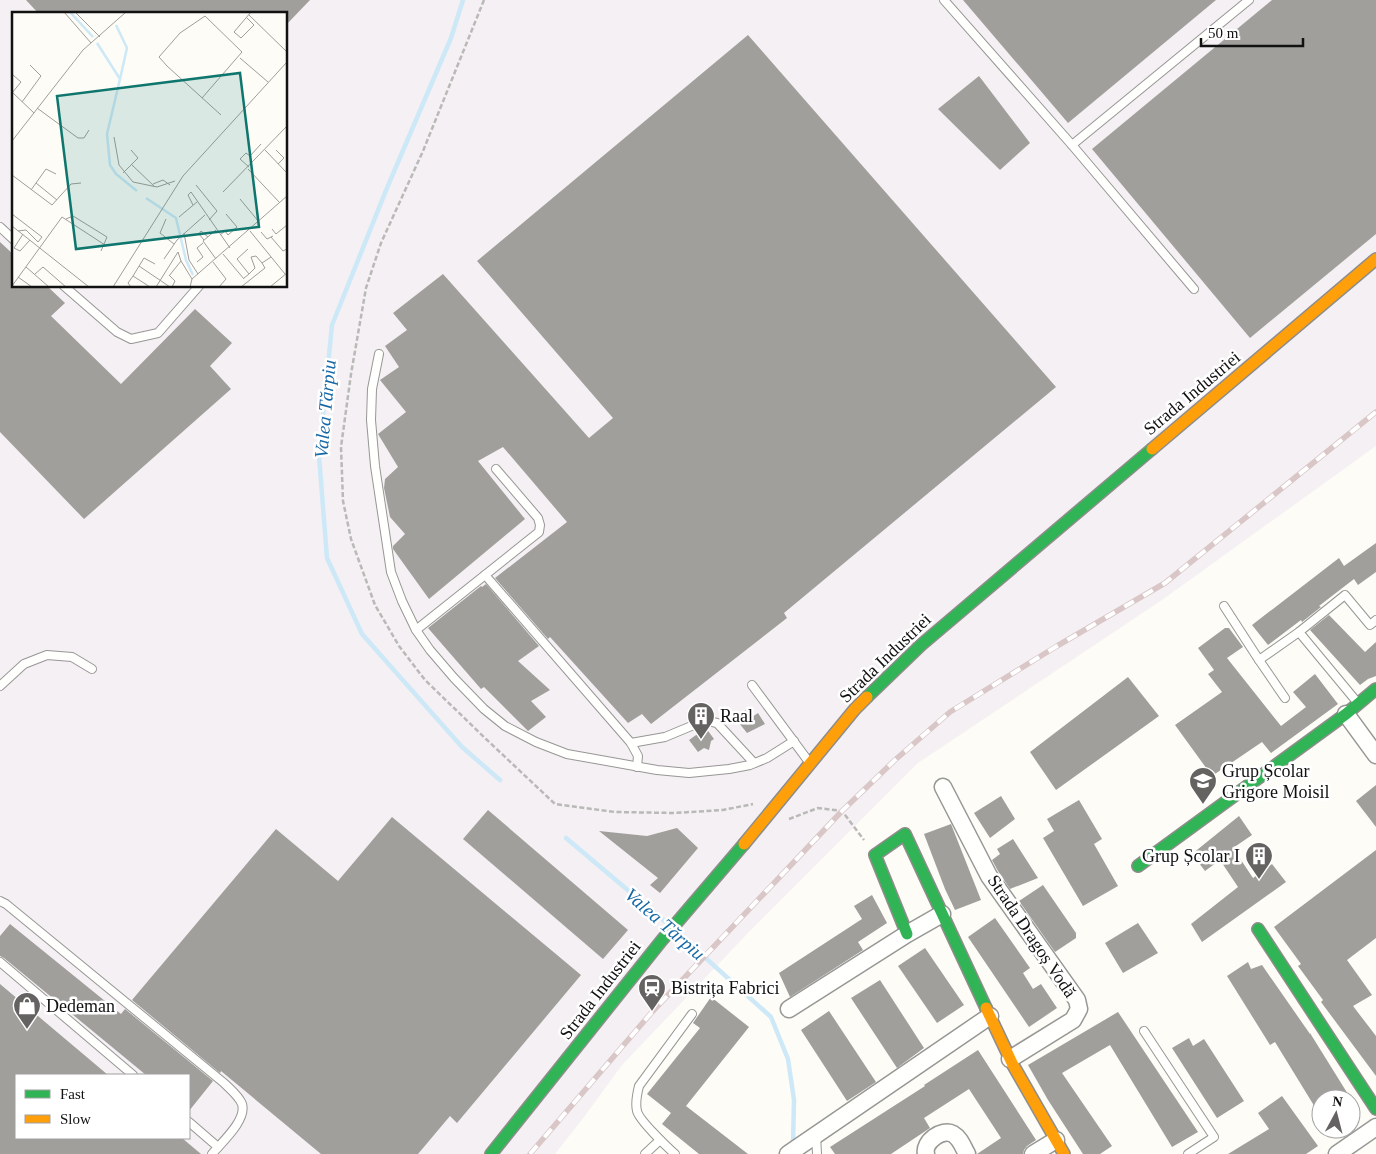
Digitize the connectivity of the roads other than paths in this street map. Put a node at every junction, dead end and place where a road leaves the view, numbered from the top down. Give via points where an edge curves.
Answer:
1 (944, 0) edge
2 (1249, 0) edge
3 (1072, 145) junction
4 (0, 227) edge
5 (12, 238) edge
6 (1376, 259) edge
7 (66, 288) edge
8 (197, 288) edge
9 (1194, 289) dead end
10 (379, 354) dead end
11 (496, 470) dead end
12 (485, 575) junction
13 (1224, 606) dead end
14 (1376, 620) edge
15 (416, 630) junction
16 (1299, 632) junction
17 (1258, 660) junction
18 (92, 669) dead end
19 (752, 685) dead end
20 (0, 686) edge
21 (1376, 689) edge
22 (1285, 698) dead end
23 (1352, 709) junction
24 (794, 741) junction
25 (630, 743) junction
26 (1376, 755) edge
27 (754, 763) junction
28 (810, 764) junction
29 (638, 767) junction
30 (943, 787) dead end
31 (1138, 866) dead end
32 (0, 901) edge
33 (942, 914) junction
34 (1258, 929) dead end
35 (908, 934) junction
36 (0, 962) edge
37 (789, 1009) dead end
38 (692, 1014) dead end
39 (990, 1016) junction
40 (1144, 1031) dead end
41 (1010, 1059) junction
42 (132, 1074) edge
43 (1376, 1109) edge
44 (190, 1123) edge
45 (1376, 1126) edge
46 (809, 1139) junction
47 (660, 1140) junction
48 (1056, 1140) junction
49 (218, 1147) junction
50 (212, 1154) edge
51 (491, 1154) edge
52 (645, 1154) edge
53 (675, 1154) edge
54 (788, 1154) edge
55 (817, 1154) edge
56 (926, 1154) edge
57 (968, 1154) edge
58 (1033, 1154) edge
59 (1064, 1154) edge
60 (1188, 1154) edge
61 (1337, 1154) edge

1 - 3 lane
2 - 3 lane
3 - 9 lane
4 - 5 lane
6 - 28 street, Strada Industriei via 921,645 855,709
7 - 8 lane via 117,332 131,339 158,333
10 - 15 lane via 371,420 375,466 391,572
11 - 12 lane via 538,518 540,525 539,532
12 - 15 lane
12 - 25 lane
13 - 17 lane
14 - 16 lane via 1370,625 1345,595
15 - 29 lane via 454,678 505,726 567,754
16 - 17 lane
16 - 23 lane
17 - 22 lane
18 - 20 lane via 72,657 47,655 24,664
19 - 24 lane
21 - 23 street
23 - 26 street
23 - 31 street
24 - 27 lane
24 - 28 lane
25 - 27 lane via 665,737 708,720 717,723
25 - 29 lane via 638,756
27 - 29 lane via 689,773
28 - 51 street, Strada Industriei via 662,940
30 - 41 street, Strada Dragoș Vodă via 989,876 1077,1000 1078,1009 1072,1020
32 - 49 lane via 236,1094 242,1104 242,1114
33 - 35 street
33 - 35 street via 905,834 875,855
33 - 39 street
34 - 43 street
35 - 37 street
36 - 42 lane
38 - 47 lane via 639,1086 637,1112
39 - 41 street
39 - 46 street
40 - 60 lane via 1214,1138
41 - 48 street
44 - 49 lane
45 - 61 street
46 - 54 street
46 - 55 lane
47 - 52 lane
47 - 53 lane
48 - 58 street
48 - 59 street
49 - 50 lane
56 - 57 street via 926,1144 946,1132 956,1136

